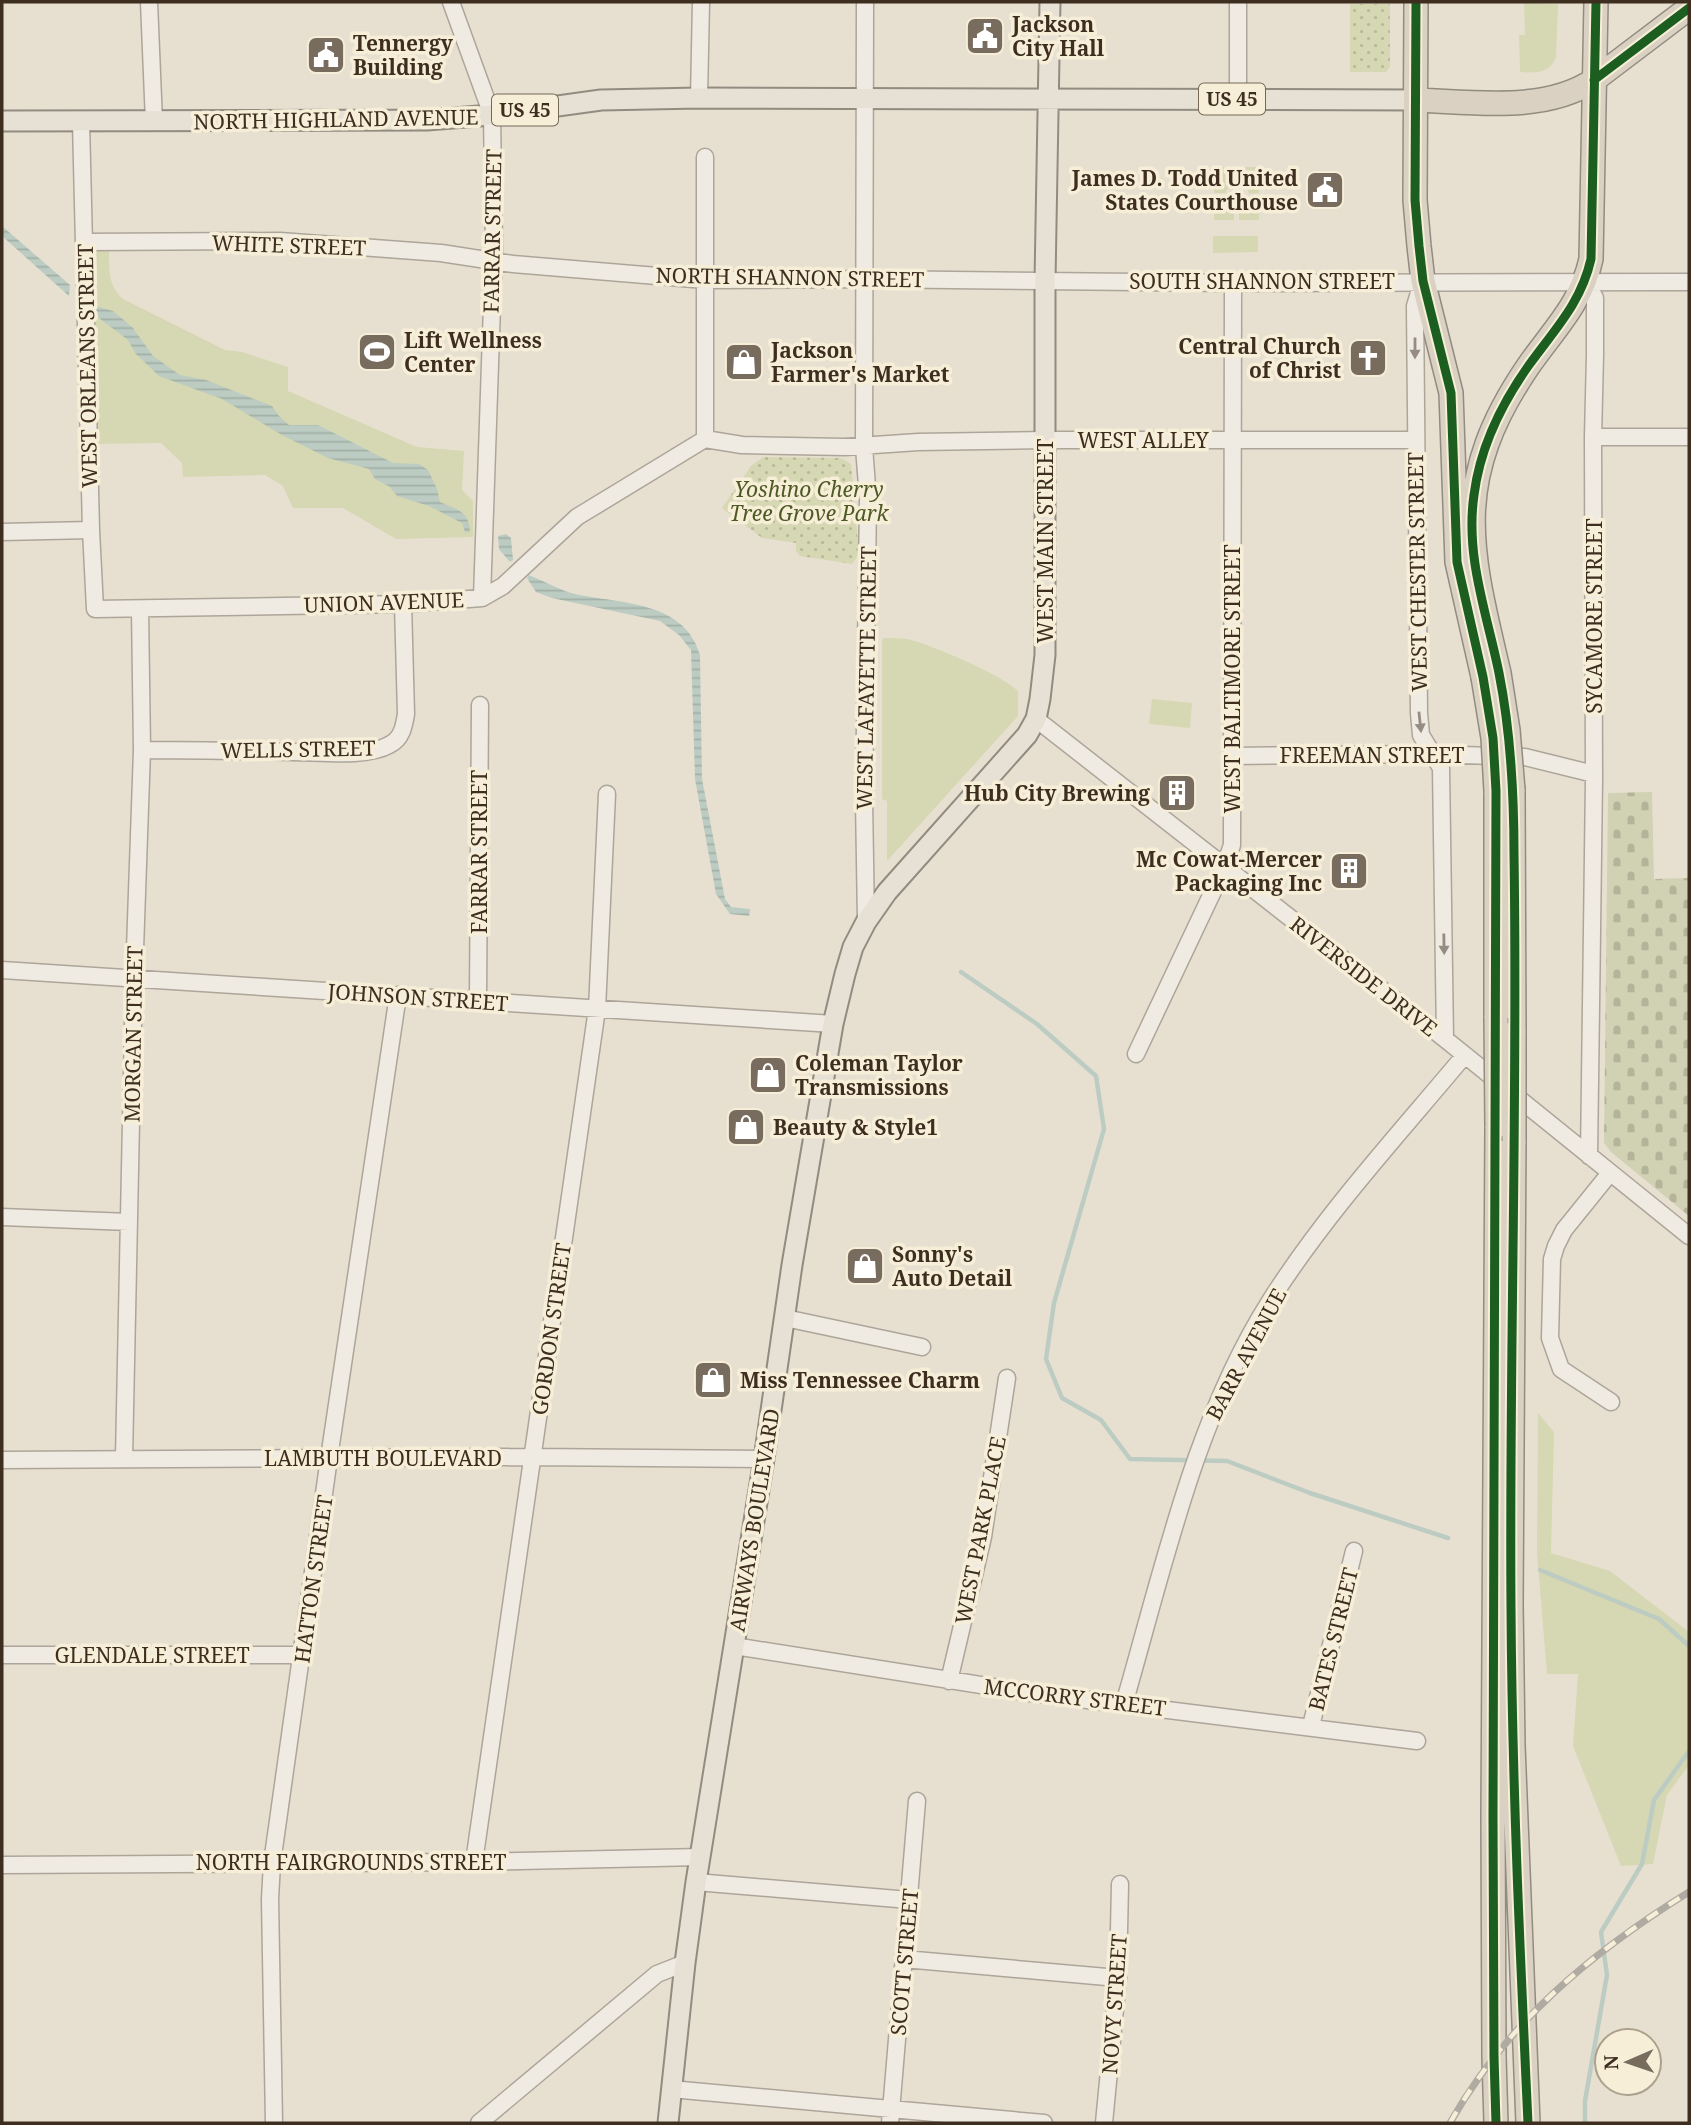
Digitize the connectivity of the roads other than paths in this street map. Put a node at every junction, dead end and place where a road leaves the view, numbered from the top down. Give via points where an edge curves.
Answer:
1 (149, 2) edge
2 (451, 2) edge
3 (701, 2) edge
4 (865, 2) edge
5 (1050, 2) edge
6 (1238, 2) edge
7 (1416, 2) edge
8 (1596, 2) edge
9 (1689, 8) edge
10 (1594, 80) junction
11 (699, 98) junction
12 (864, 98) junction
13 (1048, 98) junction
14 (1238, 99) junction
15 (1416, 100) junction
16 (492, 115) junction
17 (2, 121) edge
18 (81, 122) junction
19 (154, 122) junction
20 (705, 158) dead end
21 (85, 242) junction
22 (493, 261) junction
23 (864, 279) junction
24 (705, 280) junction
25 (1045, 281) junction
26 (1423, 281) junction
27 (1586, 282) junction
28 (1689, 282) edge
29 (1233, 283) junction
30 (1593, 437) junction
31 (1689, 437) edge
32 (705, 439) junction
33 (1045, 440) junction
34 (1231, 440) junction
35 (1415, 440) junction
36 (864, 447) junction
37 (91, 530) junction
38 (2, 532) edge
39 (481, 598) junction
40 (403, 604) junction
41 (95, 609) joint
42 (140, 609) junction
43 (1491, 675) junction
44 (480, 705) dead end
45 (1036, 719) junction
46 (142, 750) junction
47 (1430, 754) junction
48 (1233, 756) junction
49 (1594, 774) junction
50 (607, 794) dead end
51 (1224, 868) junction
52 (866, 922) junction
53 (2, 970) edge
54 (134, 978) junction
55 (398, 995) junction
56 (478, 1000) junction
57 (597, 1009) junction
58 (833, 1024) junction
59 (1505, 1026) junction
60 (1445, 1039) junction
61 (1136, 1054) dead end
62 (1464, 1055) junction
63 (1589, 1156) junction
64 (1610, 1173) junction
65 (2, 1217) edge
66 (129, 1222) junction
67 (1689, 1236) edge
68 (785, 1318) junction
69 (922, 1347) dead end
70 (1007, 1378) dead end
71 (1611, 1402) dead end
72 (532, 1457) junction
73 (124, 1458) junction
74 (329, 1458) junction
75 (764, 1459) junction
76 (2, 1460) edge
77 (1354, 1551) dead end
78 (734, 1646) junction
79 (303, 1655) junction
80 (2, 1656) edge
81 (949, 1681) junction
82 (1124, 1704) junction
83 (1311, 1726) junction
84 (1417, 1741) dead end
85 (917, 1801) dead end
86 (701, 1857) junction
87 (474, 1862) junction
88 (272, 1863) junction
89 (2, 1865) edge
90 (696, 1882) junction
91 (1121, 1884) dead end
92 (909, 1900) junction
93 (904, 1959) junction
94 (685, 1963) junction
95 (1118, 1978) junction
96 (671, 2090) junction
97 (890, 2116) edge
98 (274, 2123) edge
99 (479, 2123) edge
100 (668, 2123) edge
101 (1044, 2123) edge
102 (1104, 2123) edge
103 (1496, 2123) edge
104 (1528, 2123) edge

1 - 19 street
2 - 16 street, FARRAR STREET
3 - 11 street
4 - 12 street, WEST LAFAYETTE STREET
5 - 13 main road, WEST MAIN STREET
6 - 14 street
7 - 15 highway, WEST CHESTER STREET
8 - 10 highway, SYCAMORE STREET
9 - 10 highway, US 45
10 - 15 highway, US 45 via 1569,94 1536,102
10 - 27 highway, SYCAMORE STREET via 1591,259
11 - 12 main road, NORTH HIGHLAND AVENUE / US 45
11 - 16 main road, NORTH HIGHLAND AVENUE / US 45 via 601,100
12 - 13 main road, NORTH HIGHLAND AVENUE / US 45
12 - 23 street, WEST LAFAYETTE STREET
13 - 14 main road, US 45
13 - 25 main road, WEST MAIN STREET
14 - 15 main road, US 45
15 - 26 highway, WEST CHESTER STREET via 1416,200
16 - 19 main road, NORTH HIGHLAND AVENUE / US 45 via 427,120
16 - 22 street, FARRAR STREET
17 - 18 main road, NORTH HIGHLAND AVENUE / US 45
18 - 19 main road, NORTH HIGHLAND AVENUE / US 45
18 - 21 street, WEST ORLEANS STREET
20 - 24 street
21 - 22 street, WHITE STREET via 280,241
21 - 37 street, WEST ORLEANS STREET
22 - 24 street, NORTH SHANNON STREET
22 - 39 street, FARRAR STREET
23 - 24 street, NORTH SHANNON STREET
23 - 25 street, NORTH SHANNON STREET
23 - 36 street, WEST LAFAYETTE STREET
24 - 32 street
25 - 29 street, SOUTH SHANNON STREET
25 - 33 main road, WEST MAIN STREET
26 - 27 street, SOUTH SHANNON STREET
26 - 29 street, SOUTH SHANNON STREET
26 -> 35 street, WEST CHESTER STREET via 1415,306
26 - 43 highway via 1451,393 1457,562
27 - 28 street, SOUTH SHANNON STREET
27 - 30 street, SYCAMORE STREET via 1595,298
27 - 43 highway via 1507,399 1479,468 1472,531
29 - 34 street, WEST BALTIMORE STREET
30 - 31 street
30 - 49 street, SYCAMORE STREET
32 - 36 street, WEST ALLEY via 741,445
32 - 39 street, UNION AVENUE via 577,517 503,586
33 - 34 street, WEST ALLEY
33 - 36 street, WEST ALLEY
33 - 45 main road, WEST MAIN STREET via 1045,655
34 - 35 street, WEST ALLEY
34 - 48 street, WEST BALTIMORE STREET
35 -> 47 street, WEST CHESTER STREET via 1419,713
36 - 52 street, WEST LAFAYETTE STREET via 868,499
37 - 38 street
37 - 41 street, WEST ORLEANS STREET
39 - 40 street, UNION AVENUE
40 - 42 street, UNION AVENUE
40 - 46 street, WELLS STREET via 406,714 398,739 389,746 336,752
41 - 42 street, UNION AVENUE
42 - 46 street, MORGAN STREET
43 - 59 highway, bridge via 1493,738 1505,790
44 - 56 street, FARRAR STREET
45 - 51 street, RIVERSIDE DRIVE
45 - 52 main road, WEST MAIN STREET via 1012,754 887,892
46 - 54 street, MORGAN STREET
47 - 48 street, FREEMAN STREET
47 - 49 street, FREEMAN STREET via 1525,757
47 -> 60 street, WEST CHESTER STREET via 1441,768
48 - 51 street, WEST BALTIMORE STREET via 1232,845
49 - 63 street, SYCAMORE STREET
50 - 57 street, GORDON STREET
51 - 60 street, RIVERSIDE DRIVE
51 - 61 street, WEST BALTIMORE STREET
52 - 58 main road, AIRWAYS BOULEVARD via 853,947
53 - 54 street, JOHNSON STREET
54 - 55 street, JOHNSON STREET
54 - 66 street, MORGAN STREET
55 - 56 street, JOHNSON STREET
55 - 74 street, HATTON STREET
56 - 57 street, JOHNSON STREET
57 - 58 street, JOHNSON STREET
57 - 72 street, GORDON STREET
58 - 68 main road, AIRWAYS BOULEVARD
59 - 103 highway, bridge via 1497,1126
59 - 104 highway, bridge via 1514,1141 1513,1745
60 - 62 street, RIVERSIDE DRIVE
62 - 63 street, RIVERSIDE DRIVE
62 - 82 street, BARR AVENUE via 1353,1189 1270,1302 1232,1374 1208,1424
63 - 64 street, RIVERSIDE DRIVE
64 - 67 street, RIVERSIDE DRIVE
64 - 71 street via 1564,1230 1556,1247 1550,1338 1561,1369
65 - 66 street
66 - 73 street, MORGAN STREET
68 - 69 street
68 - 75 main road, AIRWAYS BOULEVARD
70 - 81 street, WEST PARK PLACE via 983,1537
72 - 74 street, LAMBUTH BOULEVARD
72 - 75 street, LAMBUTH BOULEVARD
72 - 87 street, GORDON STREET
73 - 74 street, LAMBUTH BOULEVARD
73 - 76 street, LAMBUTH BOULEVARD
74 - 79 street, HATTON STREET
75 - 78 main road, AIRWAYS BOULEVARD
77 - 83 street, BATES STREET
78 - 81 street, MCCORRY STREET
78 - 86 main road, AIRWAYS BOULEVARD
79 - 80 street, GLENDALE STREET
79 - 88 street, HATTON STREET
81 - 82 street, MCCORRY STREET
82 - 83 street, MCCORRY STREET
83 - 84 street, MCCORRY STREET
85 - 92 street, SCOTT STREET
86 - 87 street, NORTH FAIRGROUNDS STREET
86 - 90 main road, AIRWAYS BOULEVARD
87 - 88 street, NORTH FAIRGROUNDS STREET
88 - 89 street, NORTH FAIRGROUNDS STREET
88 - 98 street, HATTON STREET
90 - 92 street
90 - 94 main road, AIRWAYS BOULEVARD
91 - 95 street, NOVY STREET
92 - 93 street, SCOTT STREET
93 - 95 street
93 - 97 street, SCOTT STREET
94 - 96 main road, AIRWAYS BOULEVARD
94 - 99 street via 657,1974
95 - 102 street, NOVY STREET
96 - 97 street
96 - 100 main road, AIRWAYS BOULEVARD
97 - 101 street

